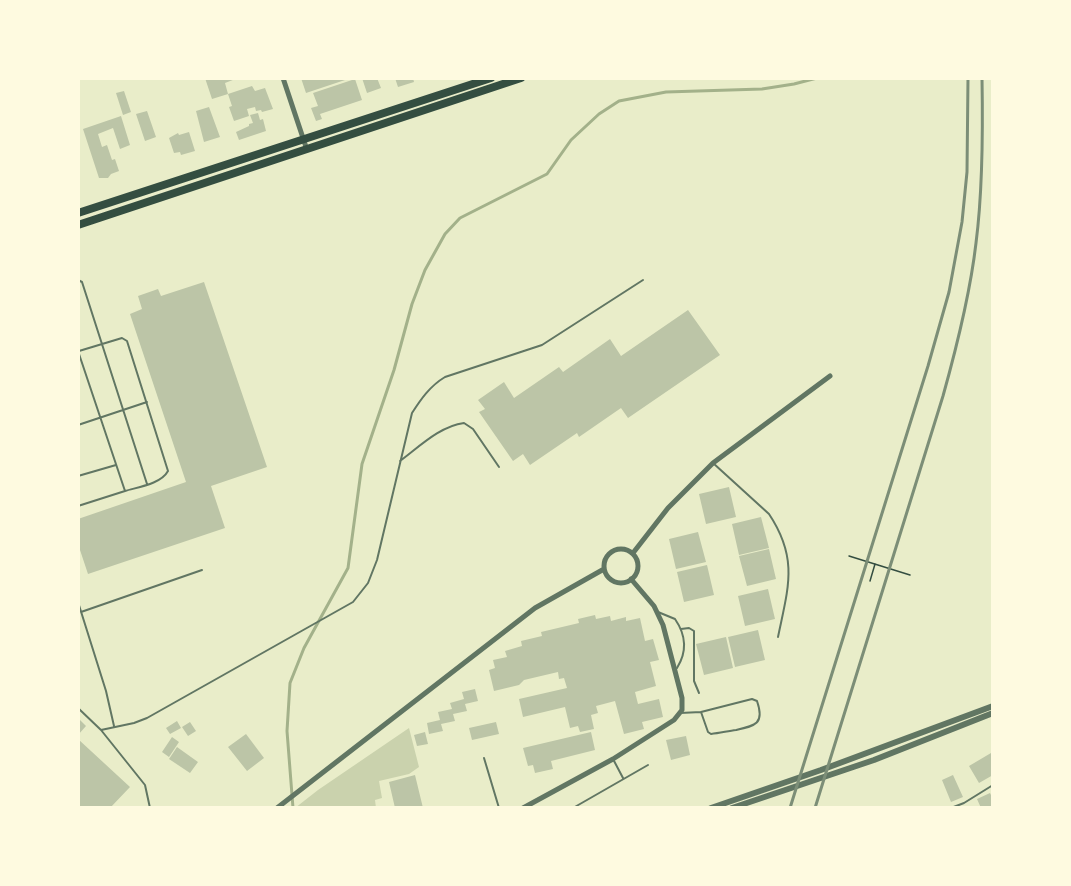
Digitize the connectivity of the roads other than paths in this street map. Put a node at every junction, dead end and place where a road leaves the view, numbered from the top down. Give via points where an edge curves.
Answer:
1 (283, 78) edge
2 (491, 78) edge
3 (521, 78) edge
4 (478, 80) edge
5 (304, 140) junction
6 (307, 150) junction
7 (78, 213) edge
8 (78, 225) edge
9 (78, 280) edge
10 (643, 280) dead end
11 (102, 344) junction
12 (78, 350) edge
13 (85, 369) junction
14 (78, 372) edge
15 (830, 376) dead end
16 (147, 402) junction
17 (123, 410) junction
18 (100, 417) junction
19 (78, 424) edge
20 (400, 461) junction
21 (713, 463) junction
22 (116, 465) junction
23 (499, 467) dead end
24 (78, 476) edge
25 (147, 484) junction
26 (125, 491) junction
27 (78, 506) edge
28 (633, 553) junction
29 (603, 569) junction
30 (202, 570) dead end
31 (631, 579) junction
32 (78, 602) edge
33 (81, 612) junction
34 (658, 612) junction
35 (681, 629) junction
36 (778, 637) dead end
37 (675, 671) junction
38 (699, 693) dead end
39 (993, 706) edge
40 (78, 708) edge
41 (701, 712) junction
42 (680, 713) junction
43 (993, 713) edge
44 (115, 728) junction
45 (101, 730) junction
46 (484, 758) dead end
47 (613, 759) junction
48 (648, 765) dead end
49 (624, 778) junction
50 (993, 785) edge
51 (763, 793) junction
52 (150, 808) edge
53 (277, 808) edge
54 (500, 808) edge
55 (523, 808) edge
56 (573, 808) edge
57 (711, 808) edge
58 (732, 808) edge
59 (951, 808) edge

1 - 5 street
2 - 4 main road
3 - 6 main road
4 - 5 main road
5 - 6 street
5 - 7 main road
6 - 8 main road
9 - 11 lane via 82,282
10 - 20 lane via 542,345 435,383 412,413
11 - 12 lane
11 - 16 lane via 122,338 127,341
11 - 17 lane
12 - 13 lane
13 - 14 lane
13 - 18 lane
15 - 21 street
16 - 17 lane
16 - 25 lane via 168,471 160,480
17 - 18 lane
17 - 25 lane
18 - 19 lane
18 - 22 lane
20 - 23 lane via 442,431 464,423 473,429
20 - 44 lane via 377,560 368,583 352,602 147,718
21 - 28 street via 668,508
21 - 36 lane via 769,514 788,556 790,575
22 - 24 lane
22 - 26 lane
25 - 26 lane
26 - 27 lane
28 - 29 street via 616,549 609,553
28 - 31 street via 638,562
29 - 31 street via 615,582
29 - 53 street via 535,608
30 - 33 lane
31 - 34 street
32 - 33 lane
33 - 44 lane
34 - 35 lane via 675,619
34 - 37 street
35 - 37 lane via 684,655
35 - 38 lane via 694,631 694,681
37 - 42 street via 682,698
39 - 51 street
40 - 45 lane
41 - 41 lane via 711,734 752,727 760,717 755,700
41 - 42 lane
42 - 47 street
43 - 51 street via 874,760
44 - 45 lane
45 - 52 lane via 144,785
46 - 54 lane
47 - 49 lane
47 - 55 street
48 - 49 lane
49 - 56 lane
50 - 59 lane
51 - 57 street
51 - 58 street

